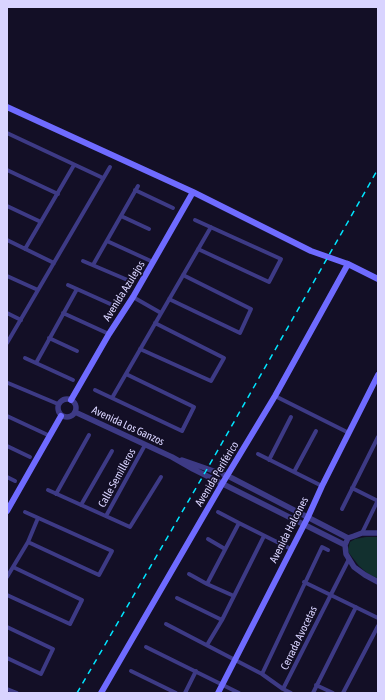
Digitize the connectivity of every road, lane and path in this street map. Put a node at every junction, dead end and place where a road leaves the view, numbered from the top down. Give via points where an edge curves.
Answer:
1 (7, 107) edge
2 (7, 133) edge
3 (74, 165) junction
4 (110, 167) dead end
5 (7, 170) edge
6 (103, 178) junction
7 (192, 192) junction
8 (58, 194) junction
9 (7, 206) edge
10 (173, 208) dead end
11 (121, 216) junction
12 (195, 220) dead end
13 (41, 222) junction
14 (211, 227) junction
15 (149, 229) dead end
16 (7, 240) edge
17 (107, 241) junction
18 (26, 249) junction
19 (198, 249) junction
20 (83, 261) dead end
21 (153, 262) junction
22 (54, 263) junction
23 (348, 264) junction
24 (93, 265) junction
25 (7, 276) edge
26 (183, 276) junction
27 (378, 279) edge
28 (130, 281) dead end
29 (68, 285) dead end
30 (77, 289) junction
31 (38, 290) junction
32 (136, 298) junction
33 (169, 299) junction
34 (117, 307) dead end
35 (7, 313) edge
36 (63, 313) junction
37 (161, 313) junction
38 (21, 320) junction
39 (155, 323) junction
40 (109, 334) junction
41 (49, 338) junction
42 (7, 343) edge
43 (140, 349) junction
44 (78, 351) dead end
45 (25, 358) dead end
46 (36, 363) junction
47 (126, 374) junction
48 (378, 375) edge
49 (73, 380) dead end
50 (8, 383) edge
51 (95, 390) dead end
52 (275, 396) junction
53 (112, 398) junction
54 (71, 400) junction
55 (58, 404) junction
56 (75, 412) junction
57 (7, 416) edge
58 (61, 416) junction
59 (291, 417) dead end
60 (316, 431) dead end
61 (348, 433) junction
62 (89, 435) dead end
63 (50, 436) junction
64 (378, 437) edge
65 (146, 445) junction
66 (7, 446) edge
67 (112, 452) dead end
68 (258, 454) dead end
69 (30, 457) dead end
70 (269, 460) junction
71 (194, 467) junction
72 (211, 470) junction
73 (294, 472) junction
74 (207, 476) junction
75 (228, 476) junction
76 (7, 477) edge
77 (161, 477) dead end
78 (15, 481) dead end
79 (222, 484) junction
80 (322, 486) junction
81 (352, 488) junction
82 (48, 490) dead end
83 (56, 494) junction
84 (378, 501) edge
85 (81, 505) junction
86 (7, 509) edge
87 (342, 509) dead end
88 (25, 512) dead end
89 (218, 512) dead end
90 (106, 516) junction
91 (308, 517) junction
92 (38, 518) junction
93 (239, 523) junction
94 (303, 525) junction
95 (362, 533) junction
96 (378, 533) edge
97 (264, 536) junction
98 (348, 538) junction
99 (208, 539) dead end
100 (28, 542) junction
101 (345, 545) junction
102 (225, 548) junction
103 (291, 549) junction
104 (328, 550) dead end
105 (349, 559) junction
106 (13, 567) junction
107 (189, 574) dead end
108 (7, 577) edge
109 (304, 582) junction
110 (378, 582) edge
111 (207, 584) junction
112 (7, 595) edge
113 (330, 595) junction
114 (234, 596) junction
115 (178, 598) dead end
116 (356, 607) junction
117 (378, 618) edge
118 (222, 620) junction
119 (166, 624) dead end
120 (378, 626) edge
121 (7, 627) edge
122 (208, 645) junction
123 (146, 647) dead end
124 (7, 658) edge
125 (234, 660) junction
126 (131, 671) dead end
127 (196, 671) junction
128 (262, 674) junction
129 (223, 684) junction
130 (316, 685) junction
131 (7, 688) edge
132 (283, 689) junction
133 (17, 693) edge
134 (101, 693) edge
135 (176, 693) edge
136 (185, 693) edge
137 (218, 693) edge
138 (239, 693) edge
139 (291, 693) edge
140 (313, 693) edge
141 (334, 693) edge
142 (343, 693) edge

1 - 7 main road
2 - 3 street
3 - 6 street
3 - 8 street
4 - 6 street
5 - 8 street
6 - 22 street
7 - 21 main road, Avenida Azulejos
7 - 23 main road via 311,251
8 - 13 street
9 - 13 street
10 - 11 street via 137,188
11 - 15 street
11 - 17 street
12 - 14 street
13 - 18 street
14 - 19 street
14 - 19 street via 281,259 269,282
16 - 18 street
17 - 21 street
17 - 24 street
18 - 22 street
19 - 26 street
20 - 24 street
21 - 32 main road, Avenida Azulejos
22 - 31 street
23 - 27 main road
23 - 52 main road, Avenida Periférico
24 - 28 street
25 - 31 street
26 - 33 street
26 - 33 street via 251,308 240,333
29 - 30 street
30 - 34 street
30 - 36 street
31 - 38 street
32 - 37 street
32 - 40 main road, Avenida Azulejos
33 - 37 street
35 - 38 street
36 - 40 street
36 - 41 street
37 - 39 street
38 - 42 street
39 - 43 street
39 - 43 street via 224,358 211,381
40 - 54 main road, Avenida Azulejos
41 - 44 street
41 - 46 street
43 - 47 street
45 - 46 street
46 - 49 street
47 - 53 street
47 - 53 street via 194,407 182,431
48 - 61 main road, Avenida Halcones
50 - 55 street
51 - 53 street
52 - 61 street
52 - 75 main road, Avenida Periférico
54 - 55 street via 65,399
54 - 56 street via 76,407
55 - 58 street
56 - 58 street via 69,417
56 - 65 street, Avenida Los Ganzos
57 - 63 street
58 - 63 main road
59 - 70 street
60 - 73 street
61 - 80 main road, Avenida Halcones
62 - 83 street
63 - 86 main road
64 - 81 street
65 - 71 street, Avenida Los Ganzos
65 - 90 street, Calle Semilleros
66 - 69 street
67 - 85 street
68 - 70 street
70 - 73 street
71 - 72 street
71 - 74 street
72 - 74 street
72 - 75 street
73 - 80 street
74 - 79 street
75 - 79 main road, Avenida Periférico
75 - 91 street
76 - 78 street
77 - 90 street via 130,527
79 - 94 street
79 - 134 main road, Avenida Periférico
80 - 91 main road, Avenida Halcones
81 - 84 street
81 - 87 street
82 - 83 street, Calle Semilleros
83 - 85 street, Calle Semilleros
84 - 95 street
85 - 90 street, Calle Semilleros
88 - 92 street
89 - 93 street
91 - 94 main road, Avenida Halcones
91 - 98 street
92 - 100 street
92 - 100 street via 112,551 99,575
93 - 97 street
93 - 102 street
94 - 101 street
94 - 103 main road, Avenida Halcones
95 - 96 street
95 - 98 street
97 - 103 street
97 - 114 street
98 - 101 street
99 - 102 street
100 - 106 street
101 - 105 street
102 - 111 street
103 - 125 main road, Avenida Halcones
104 - 109 street, Cerrada Avocetas via 322,547
105 - 110 street via 354,567
105 - 113 street, Cerrada Avocetas
106 - 108 street
106 - 112 street via 82,600 70,624
107 - 111 street
109 - 113 street
109 - 128 street, Cerrada Avocetas
111 - 114 street
113 - 116 street
113 - 132 street, Cerrada Avocetas
114 - 118 street
115 - 118 street
116 - 117 street
116 - 130 street
118 - 122 street
119 - 122 street, Cerrada Avocetas
120 - 142 street
121 - 124 street via 53,649 41,674
122 - 125 street, Cerrada Avocetas
123 - 127 street
125 - 128 street, Cerrada Avocetas
125 - 129 main road, Avenida Halcones
126 - 135 street
127 - 129 street
127 - 136 street
128 - 132 street, Cerrada Avocetas
129 - 137 main road, Avenida Halcones
129 - 138 street
130 - 140 street
130 - 141 street
131 - 133 street
132 - 139 street, Cerrada Avocetas

